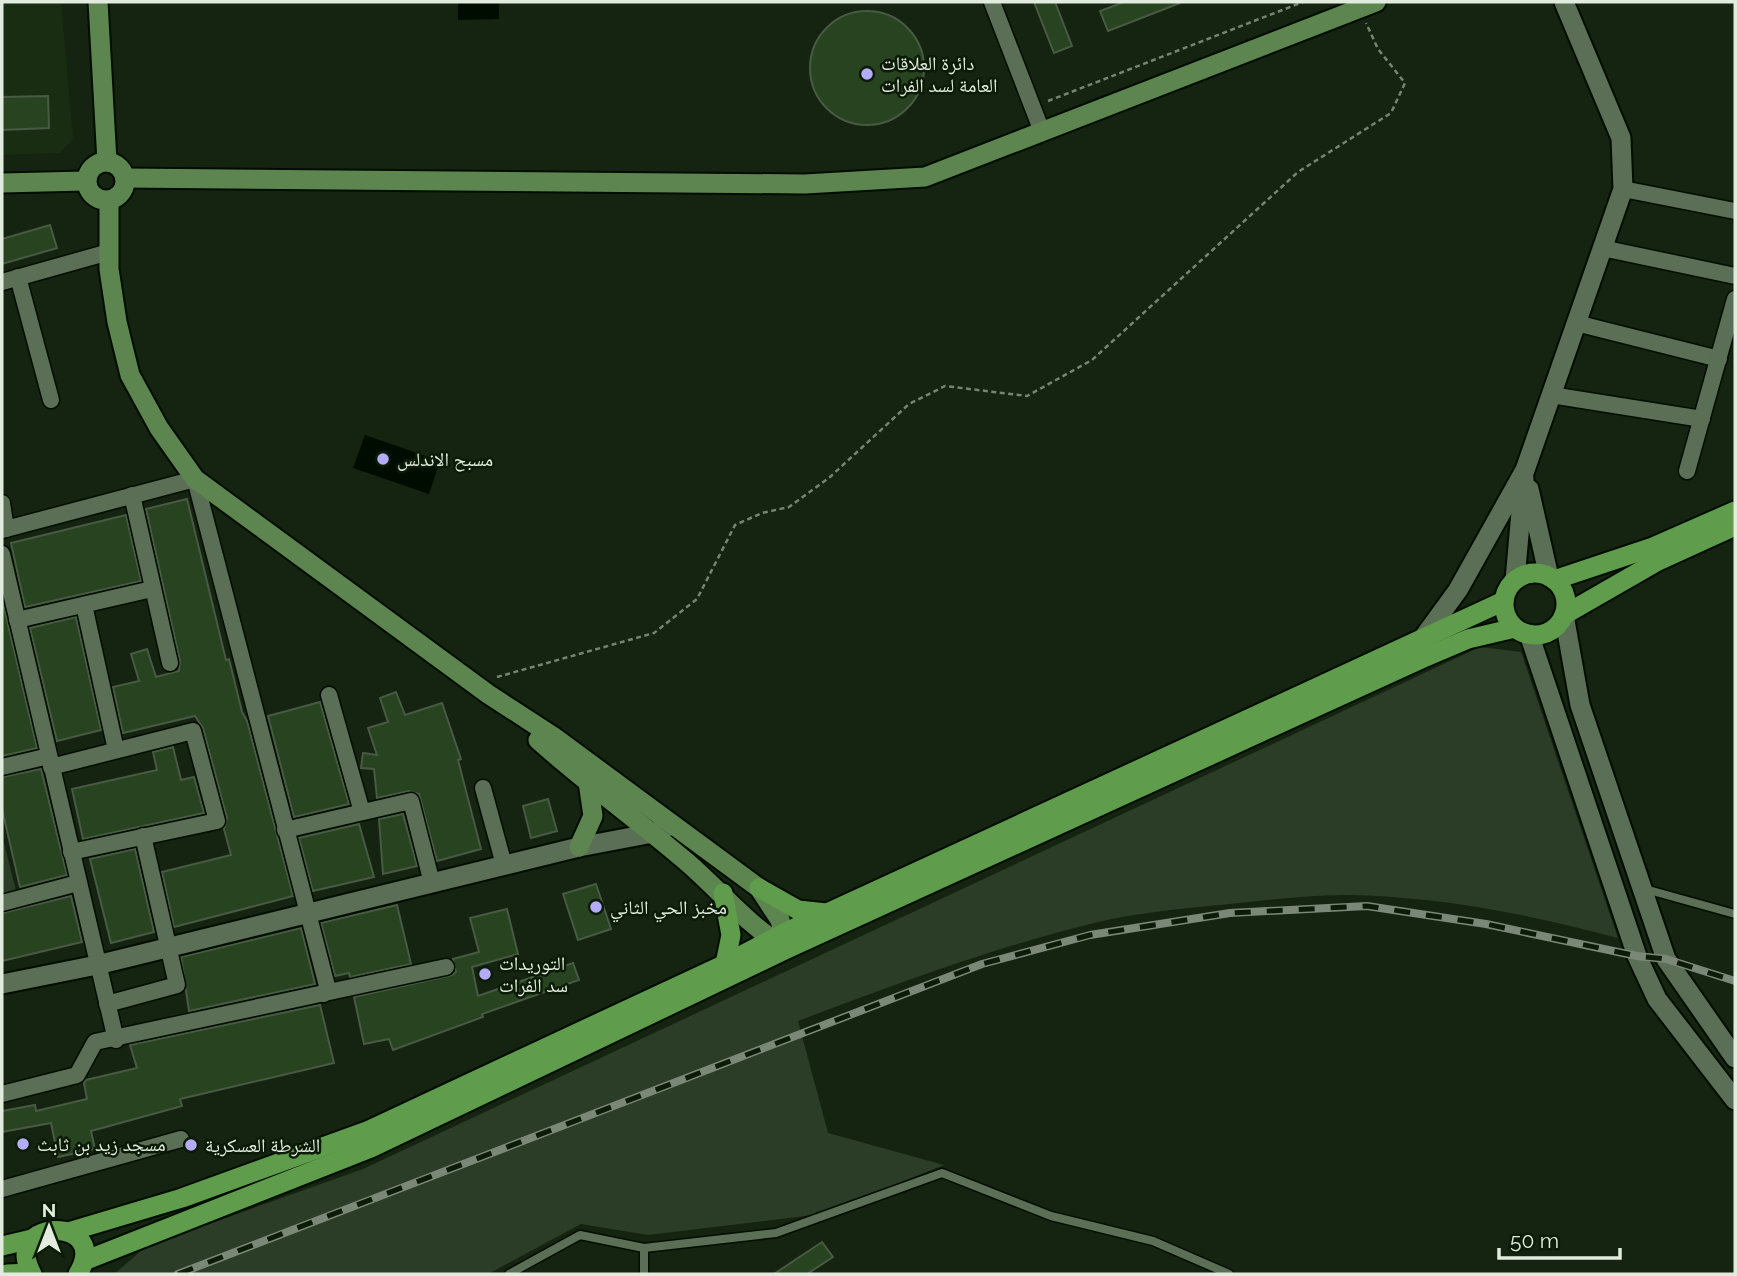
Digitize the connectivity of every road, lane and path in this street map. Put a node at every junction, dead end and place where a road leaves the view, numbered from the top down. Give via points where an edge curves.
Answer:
1 (98, 2) edge
2 (992, 2) edge
3 (1303, 2) edge
4 (1564, 2) edge
5 (1353, 7) edge
6 (1032, 107) junction
7 (1041, 129) junction
8 (107, 162) junction
9 (125, 178) junction
10 (86, 181) junction
11 (2, 183) edge
12 (1623, 189) junction
13 (109, 201) junction
14 (1735, 211) edge
15 (1602, 248) junction
16 (109, 252) junction
17 (1735, 276) edge
18 (18, 277) junction
19 (2, 282) edge
20 (1735, 299) edge
21 (1576, 323) junction
22 (1719, 359) junction
23 (1551, 396) junction
24 (51, 400) dead end
25 (1702, 419) junction
26 (1525, 470) junction
27 (1687, 471) dead end
28 (195, 479) junction
29 (132, 495) junction
30 (2, 503) edge
31 (1735, 511) edge
32 (1735, 526) edge
33 (4, 530) edge
34 (2, 554) edge
35 (1552, 579) junction
36 (1515, 580) junction
37 (152, 589) junction
38 (1504, 601) junction
39 (84, 605) junction
40 (1564, 615) junction
41 (17, 620) junction
42 (1522, 631) junction
43 (1423, 638) junction
44 (170, 663) dead end
45 (481, 689) junction
46 (329, 695) dead end
47 (117, 750) junction
48 (50, 761) junction
49 (2, 767) edge
50 (589, 782) junction
51 (483, 788) dead end
52 (362, 812) junction
53 (662, 829) junction
54 (285, 830) junction
55 (143, 836) junction
56 (579, 847) junction
57 (71, 852) junction
58 (504, 865) junction
59 (78, 883) junction
60 (432, 883) junction
61 (759, 887) junction
62 (1642, 888) junction
63 (723, 893) junction
64 (2, 903) edge
65 (828, 913) junction
66 (306, 914) junction
67 (1735, 914) edge
68 (781, 941) junction
69 (169, 947) junction
70 (726, 964) junction
71 (97, 965) junction
72 (446, 967) dead end
73 (2, 984) edge
74 (324, 994) junction
75 (107, 1004) junction
76 (116, 1040) junction
77 (1735, 1058) edge
78 (2, 1094) edge
79 (1735, 1100) edge
80 (181, 1139) dead end
81 (2, 1189) edge
82 (68, 1232) junction
83 (32, 1239) junction
84 (2, 1247) edge
85 (644, 1248) junction
86 (81, 1267) edge
87 (31, 1273) edge
88 (7, 1274) edge
89 (509, 1274) edge
90 (644, 1274) edge
91 (1229, 1274) edge

1 - 8 main road
2 - 6 street
3 - 6 path
4 - 12 street via 1621,138
5 - 7 main road
5 - 45 path via 1405,82 1391,113 1298,172 1092,360 1027,396 945,386 909,404 830,477 789,507 735,525 697,599 654,633
6 - 7 street
7 - 9 main road via 925,177 805,184
8 - 9 main road via 119,167
8 - 10 main road via 95,165
9 - 13 main road via 123,191
10 - 11 main road
10 - 13 main road via 94,197
12 - 14 street
12 - 15 street
13 - 16 main road
15 - 17 street
15 - 21 street
16 - 18 street
16 - 28 main road via 117,322 130,375
18 - 19 street
18 - 24 street
20 - 22 street
21 - 22 street
21 - 23 street
22 - 25 street
23 - 25 street
23 - 26 street
25 - 27 street
26 - 35 street
26 - 36 street
26 - 43 street via 1458,590
28 - 29 street
28 - 45 main road
28 - 54 street
29 - 33 street
29 - 37 street
30 - 33 street
31 - 35 main road via 1653,547
32 - 40 main road via 1658,561
34 - 41 street
35 - 36 main road via 1531,573
35 - 40 main road via 1565,598
36 - 38 main road
37 - 39 street
37 - 44 street
38 - 42 main road via 1505,614
38 - 43 main road
39 - 41 street
39 - 47 street
40 - 42 main road via 1552,630
40 - 62 street via 1580,705
41 - 48 street
42 - 68 main road via 1468,639
42 - 79 street via 1637,956 1657,999
43 - 65 main road
45 - 50 main road
45 - 53 main road via 554,737
46 - 52 street
47 - 48 street
47 - 55 street via 193,731 217,821
48 - 49 street
48 - 57 street
50 - 53 main road
50 - 56 main road via 593,816
51 - 58 street
52 - 54 street
52 - 60 street via 411,801
53 - 56 street
53 - 61 main road
53 - 63 main road
54 - 66 street
55 - 57 street
55 - 69 street
56 - 58 street
57 - 59 street
58 - 60 street
59 - 64 street
59 - 71 street
60 - 66 street
61 - 65 main road via 784,904
61 - 68 main road via 774,907
62 - 67 lane
62 - 77 street via 1666,959
63 - 68 main road
63 - 70 main road via 731,935
65 - 68 main road
66 - 69 street
66 - 74 street via 327,986
68 - 70 main road
68 - 86 main road via 371,1148
69 - 71 street
69 - 75 street via 177,985
70 - 82 main road via 367,1131 182,1198
71 - 73 street
71 - 75 street
72 - 74 street
74 - 76 street
75 - 76 street
76 - 78 street via 95,1042 77,1075
80 - 81 street
82 - 83 main road via 49,1229
82 - 86 main road via 80,1244
83 - 84 main road
83 - 87 main road via 26,1256
85 - 89 lane via 580,1235
85 - 90 lane
85 - 91 lane via 776,1233 942,1173 1051,1216 1153,1241
87 - 88 main road

